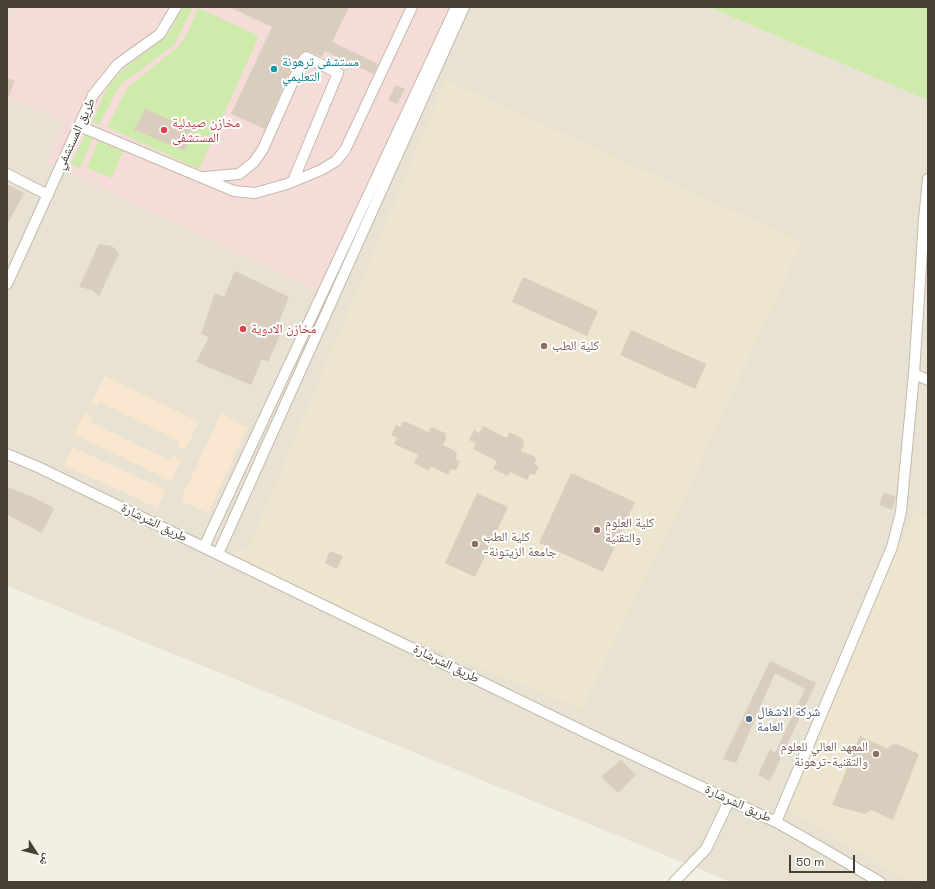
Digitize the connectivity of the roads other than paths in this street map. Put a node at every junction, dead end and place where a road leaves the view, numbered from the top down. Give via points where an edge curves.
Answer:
1 (176, 7) edge
2 (412, 7) edge
3 (456, 7) edge
4 (464, 7) edge
5 (79, 126) junction
6 (7, 174) edge
7 (202, 177) junction
8 (928, 179) edge
9 (293, 181) junction
10 (48, 195) junction
11 (926, 219) edge
12 (7, 284) edge
13 (924, 284) edge
14 (914, 374) junction
15 (928, 380) edge
16 (7, 454) edge
17 (204, 547) junction
18 (218, 554) junction
19 (729, 801) junction
20 (776, 822) junction
21 (674, 882) edge
22 (880, 882) edge

1 - 5 street, طريق المستشفي via 160,34 118,64 93,95
2 - 9 street via 345,150 336,161 321,170
3 - 17 street
4 - 18 street
5 - 7 street
5 - 10 street, طريق المستشفي
6 - 10 street
7 - 9 street via 234,191 255,193
7 - 9 street via 239,174 254,162 263,149 306,57 338,73
8 - 11 street
10 - 12 street, طريق المستشفي
11 - 13 street
13 - 14 street
14 - 15 street
14 - 20 street via 901,512 892,547
16 - 17 street, طريق الشرشارة
17 - 18 street, طريق الشرشارة
18 - 19 street, طريق الشرشارة
19 - 20 street, طريق الشرشارة
19 - 21 street via 706,849
20 - 22 street, طريق الشرشارة

